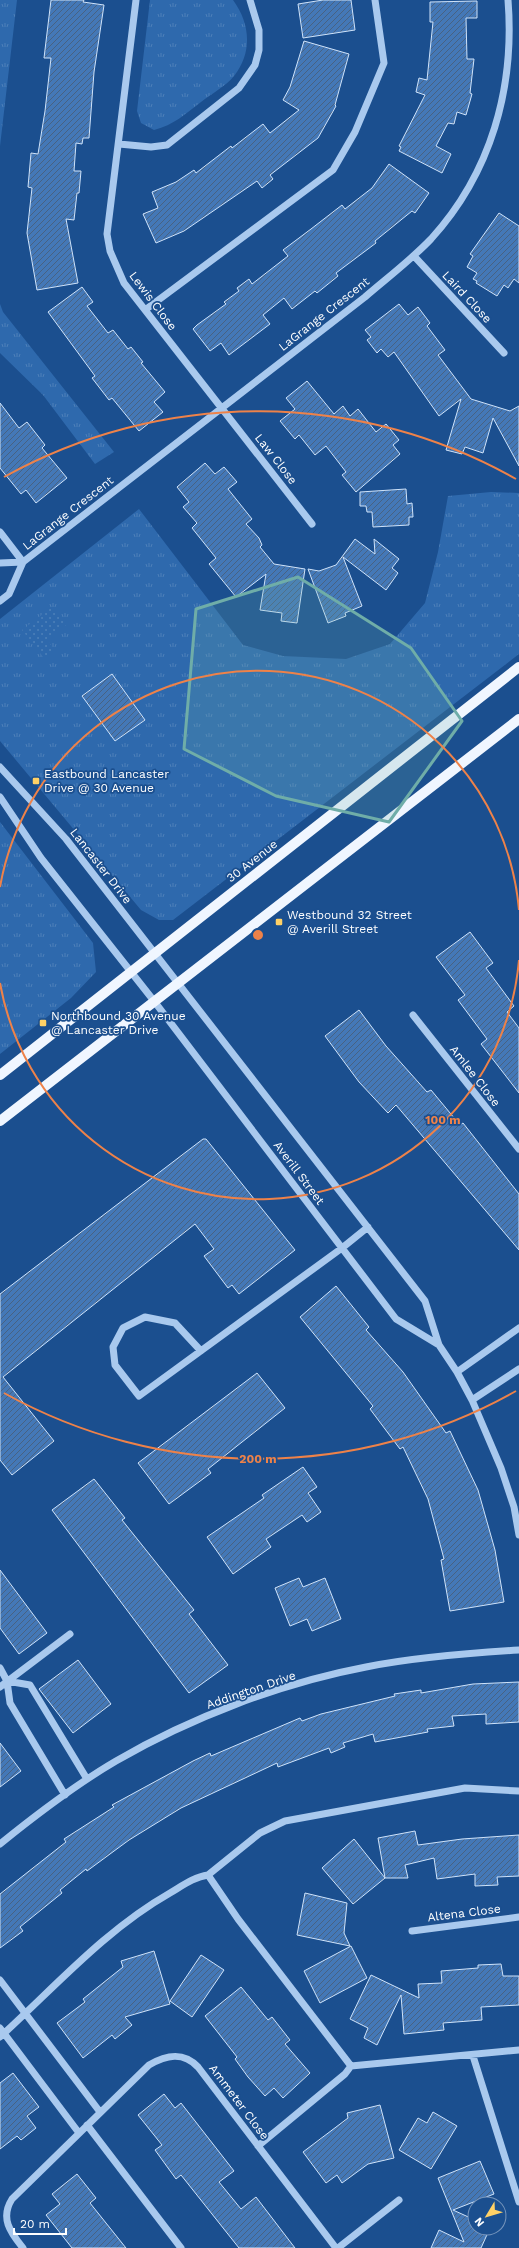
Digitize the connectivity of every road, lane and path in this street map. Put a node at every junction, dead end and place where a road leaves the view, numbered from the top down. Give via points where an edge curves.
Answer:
1 (136, 0) edge
2 (250, 0) edge
3 (375, 0) edge
4 (508, 0) edge
5 (119, 144) junction
6 (414, 256) junction
7 (146, 310) junction
8 (504, 352) dead end
9 (222, 408) junction
10 (312, 524) dead end
11 (0, 532) edge
12 (23, 562) junction
13 (0, 563) edge
14 (0, 601) edge
15 (519, 666) edge
16 (519, 719) edge
17 (0, 767) edge
18 (0, 797) edge
19 (155, 954) junction
20 (131, 972) junction
21 (178, 983) junction
22 (154, 1001) junction
23 (413, 1016) dead end
24 (0, 1075) edge
25 (0, 1122) edge
26 (519, 1150) edge
27 (368, 1227) junction
28 (342, 1248) junction
29 (519, 1328) edge
30 (439, 1346) junction
31 (201, 1351) junction
32 (519, 1368) edge
33 (457, 1372) junction
34 (472, 1400) junction
35 (519, 1535) edge
36 (70, 1634) dead end
37 (519, 1650) edge
38 (0, 1668) edge
39 (7, 1681) junction
40 (0, 1687) edge
41 (87, 1779) junction
42 (519, 1791) edge
43 (65, 1795) junction
44 (0, 1844) edge
45 (208, 1875) junction
46 (519, 1917) edge
47 (412, 1931) dead end
48 (0, 1980) edge
49 (26, 2013) junction
50 (1, 2033) edge
51 (519, 2050) edge
52 (473, 2056) junction
53 (351, 2066) junction
54 (100, 2112) junction
55 (87, 2125) junction
56 (79, 2133) junction
57 (258, 2146) junction
58 (399, 2200) dead end
59 (519, 2202) edge
60 (23, 2248) edge
61 (181, 2248) edge
62 (337, 2248) edge

1 - 5 street, Lewis Close
2 - 5 street via 259,30 259,50 255,64 239,88 167,145 151,147
3 - 7 street via 384,63 355,132 333,170
4 - 6 street, LaGrange Crescent via 510,26 506,85 491,140 462,199
5 - 7 street, Lewis Close via 107,234 110,251 124,282
6 - 8 street, Laird Close
6 - 9 street, LaGrange Crescent
7 - 9 street, Lewis Close
9 - 10 street, Law Close
9 - 12 street, LaGrange Crescent
11 - 12 street
12 - 13 street, LaGrange Crescent
12 - 14 street, LaGrange Crescent via 9,594
15 - 19 main road, 30 Avenue
16 - 21 main road
17 - 19 street, Lancaster Drive via 66,838
18 - 20 street via 41,858
19 - 20 main road, 30 Avenue
19 - 21 street, Lancaster Drive
20 - 22 street
20 - 24 main road, 30 Avenue
21 - 22 main road
21 - 27 street, Averill Street
22 - 25 main road
22 - 28 street, Averill Street
23 - 26 street, Amlee Close
27 - 28 street
27 - 30 street, Averill Street via 424,1301
28 - 30 street, Averill Street via 396,1319
28 - 31 street
29 - 33 street
30 - 33 street, Averill Street
31 - 31 street via 139,1396 115,1365 113,1347 123,1328 145,1317 175,1323
32 - 34 street
33 - 34 street, Averill Street
34 - 35 street, Averill Street via 501,1468 514,1507
36 - 39 street
37 - 41 street, Addington Drive via 399,1661 324,1677 239,1703 145,1746
38 - 39 street
39 - 40 street
39 - 41 street via 30,1685
39 - 43 street via 10,1703
41 - 43 street, Addington Drive
42 - 45 street via 466,1788 286,1821 260,1833
43 - 44 street, Addington Drive
45 - 49 street via 198,1877 143,1909 111,1933
45 - 53 street via 238,1919
46 - 47 street, Altena Close
48 - 49 street
49 - 50 street
49 - 54 street
50 - 56 street
51 - 52 street
52 - 53 street
52 - 59 street
53 - 57 street via 345,2074
54 - 55 street, Ammeter Close
54 - 57 street, Ammeter Close via 149,2065 166,2057 183,2056 198,2066
55 - 56 street, Ammeter Close
55 - 61 street
56 - 60 street, Ammeter Close via 7,2206 6,2222
57 - 62 street, Ammeter Close
58 - 62 street, Ammeter Close

